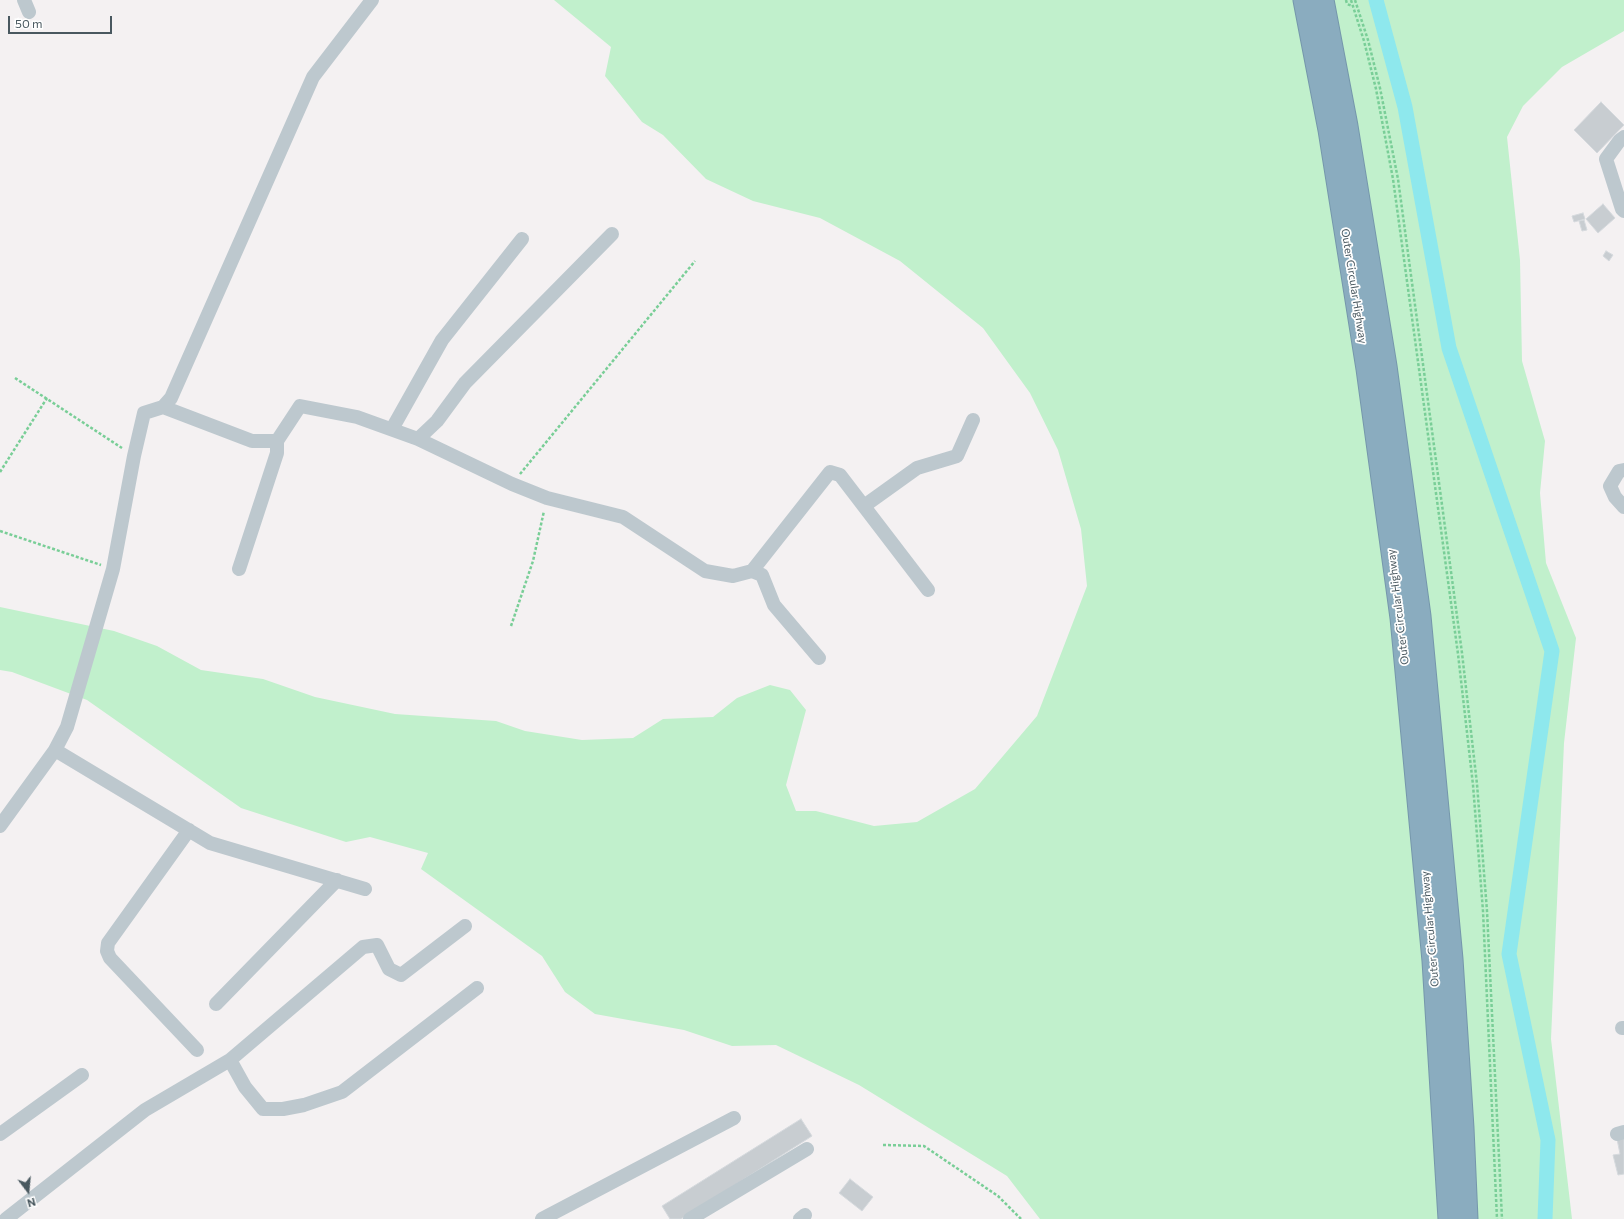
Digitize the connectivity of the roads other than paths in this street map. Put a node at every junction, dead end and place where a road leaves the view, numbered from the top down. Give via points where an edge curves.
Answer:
1 (372, 0) edge
2 (1304, 0) edge
3 (1324, 0) edge
4 (1624, 137) edge
5 (1624, 211) edge
6 (612, 234) dead end
7 (522, 239) dead end
8 (163, 407) junction
9 (973, 420) dead end
10 (392, 429) junction
11 (418, 439) junction
12 (277, 441) junction
13 (1624, 470) edge
14 (864, 506) junction
15 (1624, 507) edge
16 (239, 569) dead end
17 (752, 571) junction
18 (928, 590) dead end
19 (819, 658) dead end
20 (55, 750) junction
21 (0, 826) edge
22 (189, 830) junction
23 (337, 880) junction
24 (365, 889) dead end
25 (466, 926) dead end
26 (477, 988) dead end
27 (216, 1004) dead end
28 (197, 1050) dead end
29 (230, 1060) junction
30 (82, 1075) dead end
31 (734, 1118) dead end
32 (0, 1134) edge
33 (807, 1149) dead end
34 (6, 1219) edge
35 (542, 1219) edge
36 (690, 1219) edge
37 (1449, 1219) edge
38 (1467, 1219) edge

1 - 8 street via 314,77 171,398
2 - 37 highway, Outer Circular Highway via 1329,130 1366,361 1401,618 1433,962
3 - 38 highway, Outer Circular Highway via 1385,358 1420,616 1452,959
4 - 5 street via 1606,159
6 - 11 street via 465,383 437,421
7 - 10 street via 442,340
8 - 12 street via 252,441
8 - 20 street via 144,413 113,569 67,727
9 - 14 street via 957,456 917,468
10 - 11 street
10 - 12 street via 357,416 300,406
11 - 17 street via 547,498 623,517 705,571 733,576
12 - 16 street via 277,453
13 - 15 street via 1619,470 1610,486
14 - 17 street via 840,475 830,472
14 - 18 street
17 - 19 street via 762,575 774,605
20 - 21 street
20 - 22 street
22 - 23 street via 210,843
22 - 28 street via 108,943 107,951 110,958
23 - 24 street
23 - 27 street
25 - 29 street via 401,975 389,969 377,945 363,947
26 - 29 street via 342,1092 304,1105 263,1109 245,1087
29 - 34 street via 145,1110
30 - 32 street
31 - 35 street
33 - 36 street

